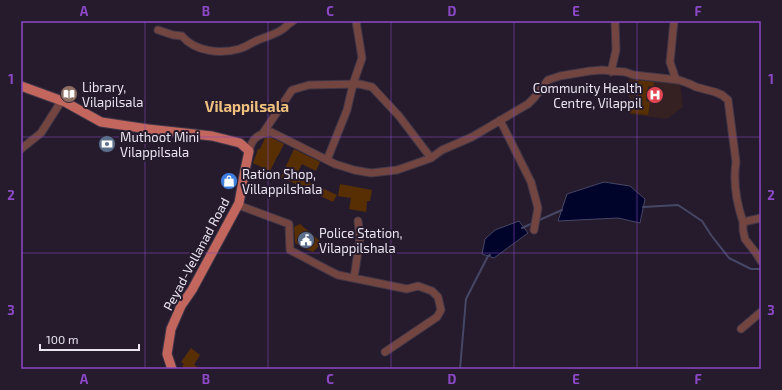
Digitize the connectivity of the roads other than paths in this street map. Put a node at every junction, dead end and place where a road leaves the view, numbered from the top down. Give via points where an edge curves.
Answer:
1 (292, 21) edge
2 (356, 21) edge
3 (615, 21) edge
4 (674, 21) edge
5 (158, 30) dead end
6 (611, 72) junction
7 (676, 80) junction
8 (353, 84) junction
9 (21, 86) edge
10 (62, 100) junction
11 (500, 120) junction
12 (263, 133) junction
13 (21, 149) edge
14 (249, 151) junction
15 (431, 158) junction
16 (327, 160) junction
17 (238, 205) junction
18 (761, 218) edge
19 (358, 221) dead end
20 (743, 222) junction
21 (534, 230) dead end
22 (761, 261) edge
23 (354, 278) junction
24 (761, 312) edge
25 (742, 330) dead end
26 (385, 352) dead end
27 (172, 369) edge

1 - 5 street via 285,28 230,52 207,51 193,46 182,36
2 - 8 street via 362,58
3 - 6 street via 616,50
4 - 7 street via 670,62
6 - 7 street
6 - 11 street via 590,71 548,80 528,104
7 - 20 street via 715,92 728,100 736,162 734,171 737,198
8 - 12 street via 309,85 292,90
8 - 15 street via 372,87 399,116
8 - 16 street via 347,110
9 - 10 main road
10 - 13 street via 41,133
10 - 14 main road via 101,122 212,136 240,143
11 - 15 street via 472,138 442,150
11 - 21 street via 531,182 538,208
12 - 14 street via 251,142
12 - 16 street via 271,132
14 - 17 main road, Peyad-Vellanad Road
15 - 16 street via 397,170 372,173 354,170
17 - 23 street via 288,224 290,250 338,275
17 - 27 main road, Peyad-Vellanad Road via 181,306 171,330 167,354
18 - 20 street
19 - 23 street via 360,238
20 - 22 street via 745,239
23 - 26 street via 407,289 418,286 432,291 438,297 441,310 437,317
24 - 25 street

